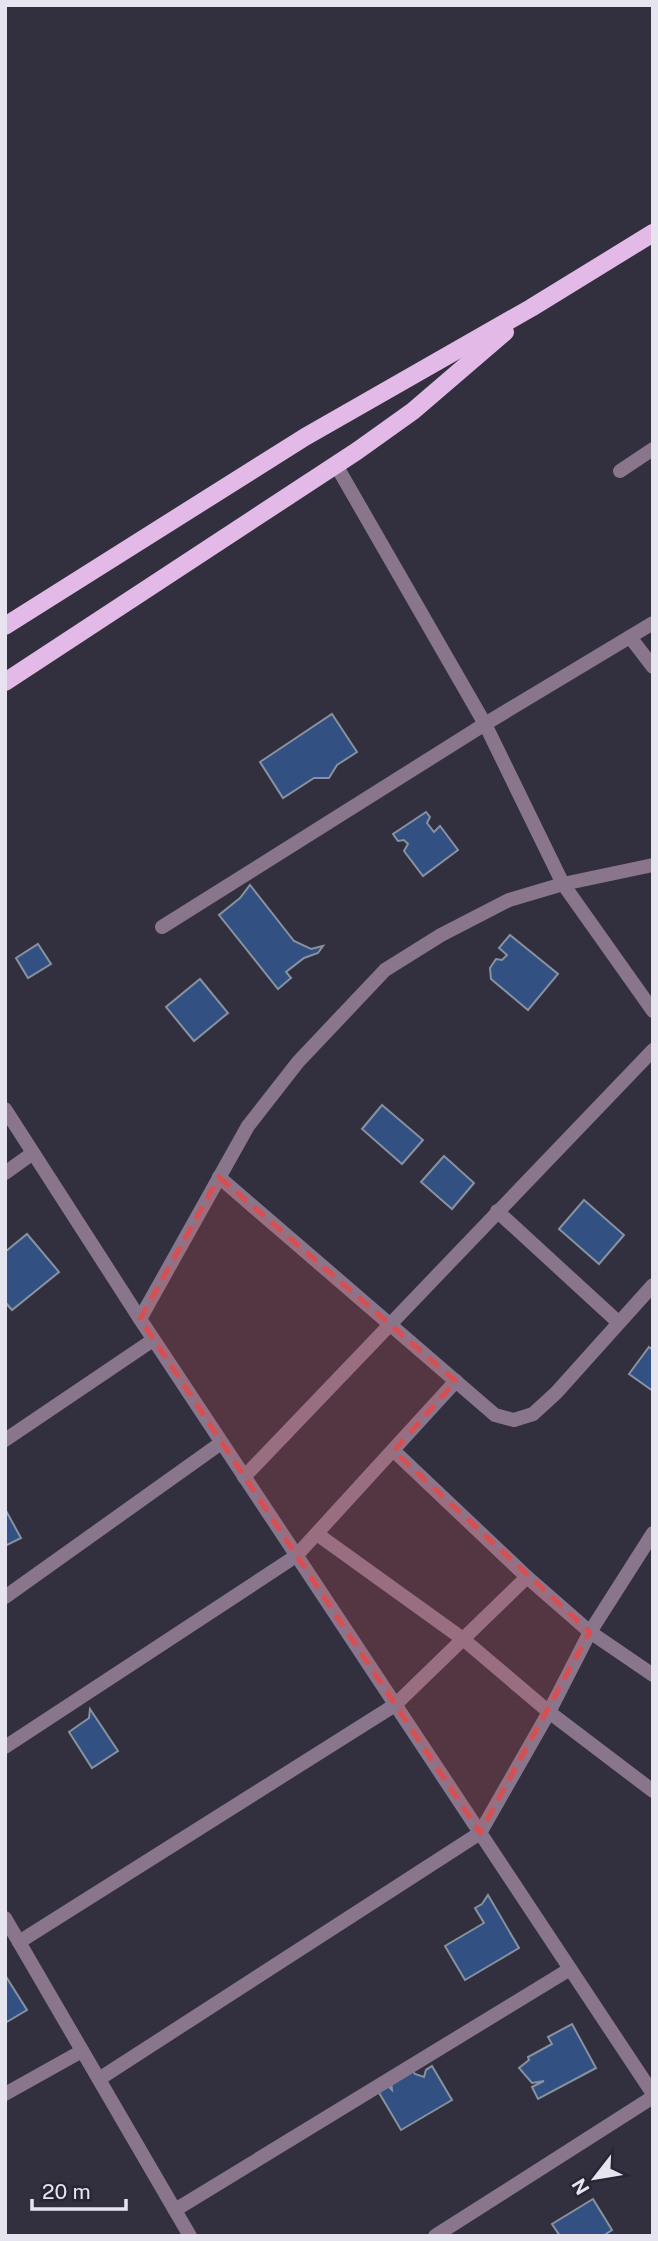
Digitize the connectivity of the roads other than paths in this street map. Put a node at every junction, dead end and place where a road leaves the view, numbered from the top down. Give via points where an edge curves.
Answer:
1 (653, 233) edge
2 (531, 308) junction
3 (653, 449) edge
4 (336, 465) junction
5 (620, 471) dead end
6 (653, 623) edge
7 (5, 626) edge
8 (630, 637) junction
9 (653, 667) edge
10 (5, 682) edge
11 (485, 724) junction
12 (653, 865) edge
13 (563, 884) junction
14 (162, 927) dead end
15 (653, 1011) edge
16 (653, 1050) edge
17 (5, 1109) edge
18 (33, 1153) junction
19 (5, 1172) edge
20 (219, 1177) junction
21 (497, 1211) junction
22 (653, 1285) edge
23 (139, 1320) junction
24 (618, 1322) junction
25 (390, 1324) junction
26 (153, 1340) junction
27 (456, 1381) junction
28 (5, 1440) edge
29 (221, 1443) junction
30 (394, 1451) junction
31 (244, 1477) junction
32 (317, 1534) junction
33 (653, 1534) edge
34 (296, 1556) junction
35 (527, 1577) junction
36 (5, 1597) edge
37 (590, 1632) junction
38 (463, 1639) junction
39 (653, 1675) edge
40 (395, 1705) junction
41 (549, 1712) junction
42 (5, 1746) edge
43 (653, 1791) edge
44 (480, 1833) junction
45 (5, 1918) edge
46 (19, 1942) junction
47 (570, 1969) junction
48 (82, 2051) junction
49 (99, 2079) junction
50 (5, 2094) edge
51 (653, 2096) edge
52 (175, 2210) junction
53 (190, 2236) edge
54 (435, 2236) edge

1 - 2 main road
2 - 4 main road via 413,411
2 - 7 main road via 304,437
3 - 5 street
4 - 10 main road
4 - 11 street
6 - 8 street
8 - 9 street
8 - 11 street
11 - 13 street
11 - 14 street
12 - 13 street
13 - 15 street
13 - 20 street via 509,900 384,970 298,1062 248,1126
16 - 21 street
17 - 18 street
18 - 19 street
18 - 23 street
20 - 23 street
20 - 25 street
21 - 24 street
21 - 25 street
22 - 24 street
23 - 26 street
24 - 27 street via 533,1414 514,1420 495,1415
25 - 27 street
25 - 31 street
26 - 28 street
26 - 29 street
27 - 30 street
29 - 31 street
29 - 36 street
30 - 32 street
30 - 35 street
31 - 34 street
32 - 34 street
32 - 38 street
33 - 37 street
34 - 40 street
34 - 42 street
35 - 37 street
35 - 38 street
37 - 39 street
37 - 41 street
38 - 40 street
38 - 41 street
40 - 44 street
40 - 46 street
41 - 43 street
41 - 44 street
44 - 47 street
44 - 49 street
45 - 46 street
46 - 48 street
47 - 51 street
47 - 52 street
48 - 49 street
48 - 50 street
49 - 52 street
51 - 54 street
52 - 53 street

